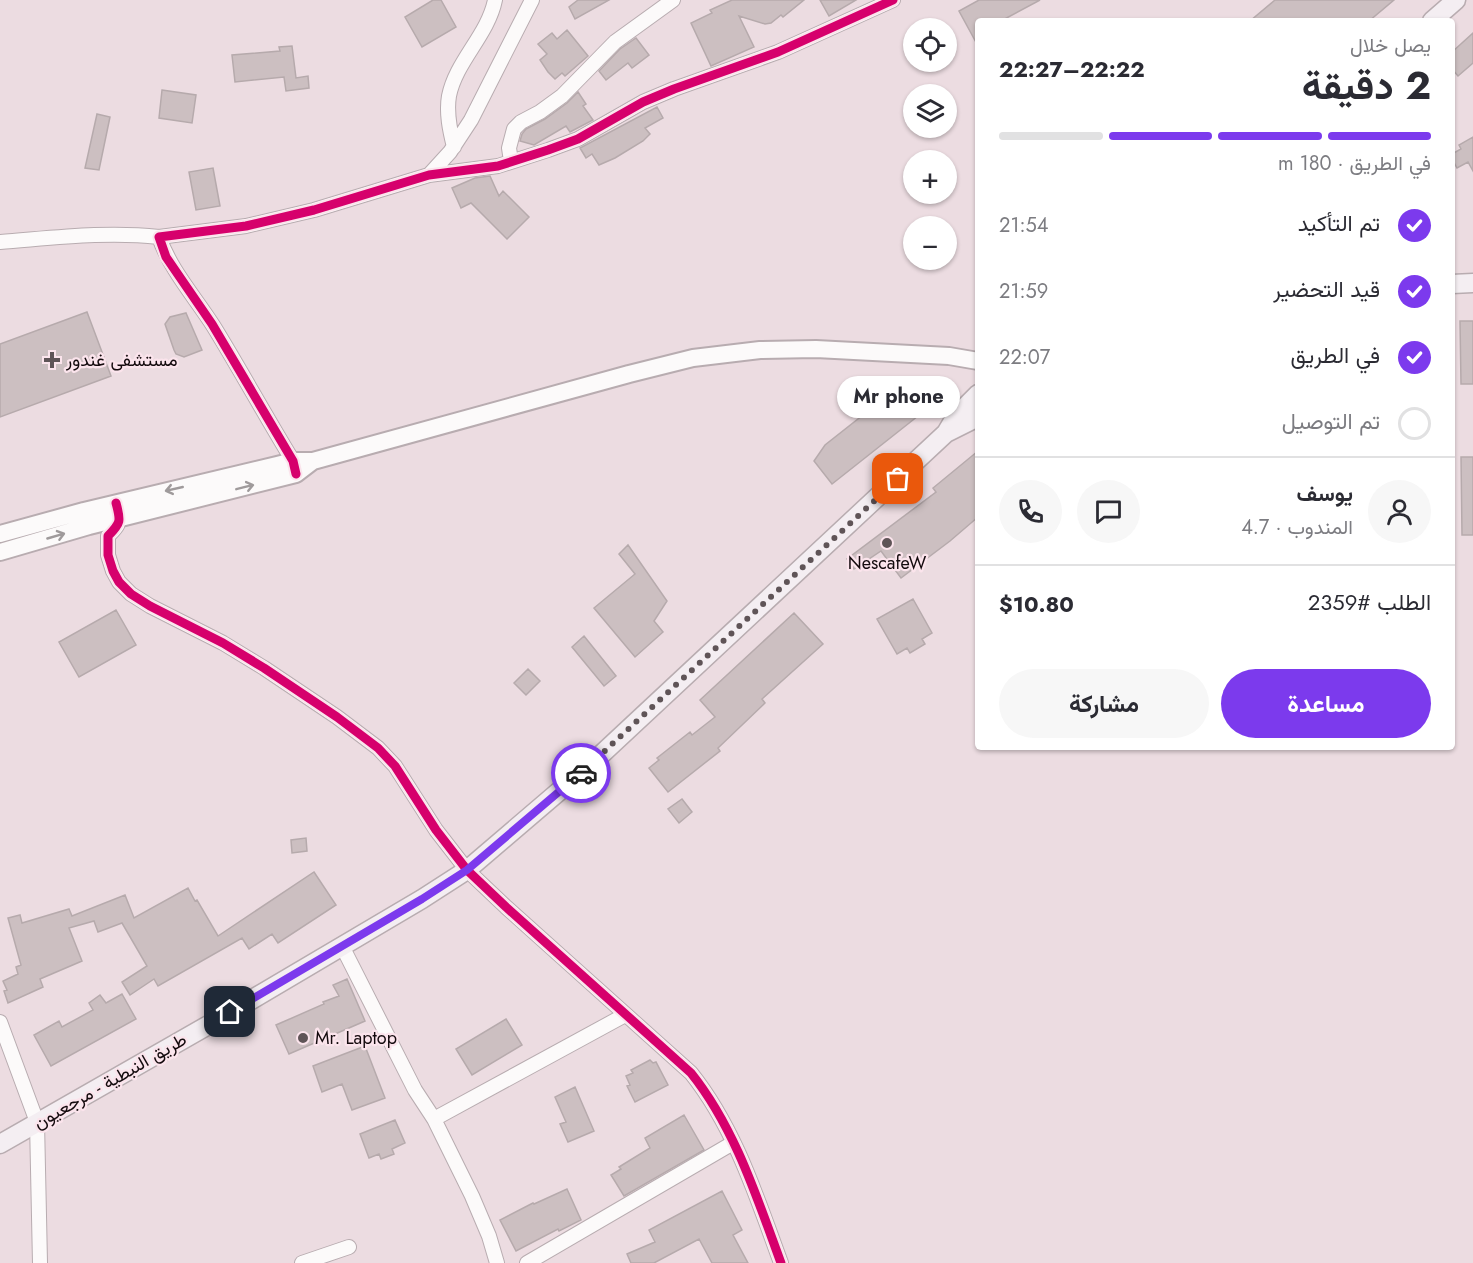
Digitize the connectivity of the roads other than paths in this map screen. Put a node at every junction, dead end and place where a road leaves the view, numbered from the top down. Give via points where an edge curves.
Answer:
1 (495, 0) edge
2 (532, 0) edge
3 (673, 0) edge
4 (893, 0) edge
5 (1456, 0) edge
6 (1435, 18) edge
7 (454, 147) junction
8 (511, 161) junction
9 (429, 174) junction
10 (159, 237) junction
11 (0, 242) edge
12 (1473, 283) edge
13 (1455, 284) edge
14 (975, 360) edge
15 (975, 397) edge
16 (975, 419) edge
17 (946, 434) junction
18 (295, 468) junction
19 (118, 511) junction
20 (87, 519) junction
21 (0, 534) edge
22 (108, 536) junction
23 (0, 552) edge
24 (467, 870) junction
25 (342, 946) junction
26 (625, 1015) junction
27 (0, 1022) edge
28 (434, 1119) junction
29 (38, 1122) junction
30 (0, 1143) edge
31 (733, 1143) junction
32 (349, 1247) dead end
33 (40, 1263) edge
34 (302, 1263) edge
35 (497, 1263) edge
36 (527, 1263) edge
37 (781, 1263) edge

1 - 7 street via 449,96
2 - 7 street
3 - 8 street via 615,42 562,96 521,122 514,129 509,148
4 - 8 street via 778,52 643,102 578,139
5 - 6 main road
7 - 9 street
8 - 9 street
9 - 10 street via 314,210 246,226
10 - 11 street via 91,235
10 - 18 street via 166,257 212,324
12 - 13 main road
14 - 18 street via 816,349 760,350 693,358
15 - 17 main road, طريق النبطية - مرجعيون via 956,416
16 - 17 main road, طريق النبطية - مرجعيون
17 - 24 main road, طريق النبطية - مرجعيون via 591,764
18 - 19 street
19 - 20 street
19 - 22 street via 118,525
20 - 21 street
20 - 22 street via 95,531
23 -> 20 street
22 - 24 street via 113,571 131,594 264,668 378,748 395,766
24 - 25 main road, طريق النبطية - مرجعيون
24 - 26 street
25 - 28 street via 415,1090
25 - 29 main road, طريق النبطية - مرجعيون
26 - 28 street
26 - 31 street via 692,1073 710,1096
27 - 29 street
28 - 35 street via 476,1206
29 - 30 main road, طريق النبطية - مرجعيون
29 - 33 street
31 - 36 street
31 - 37 street
32 - 34 street

